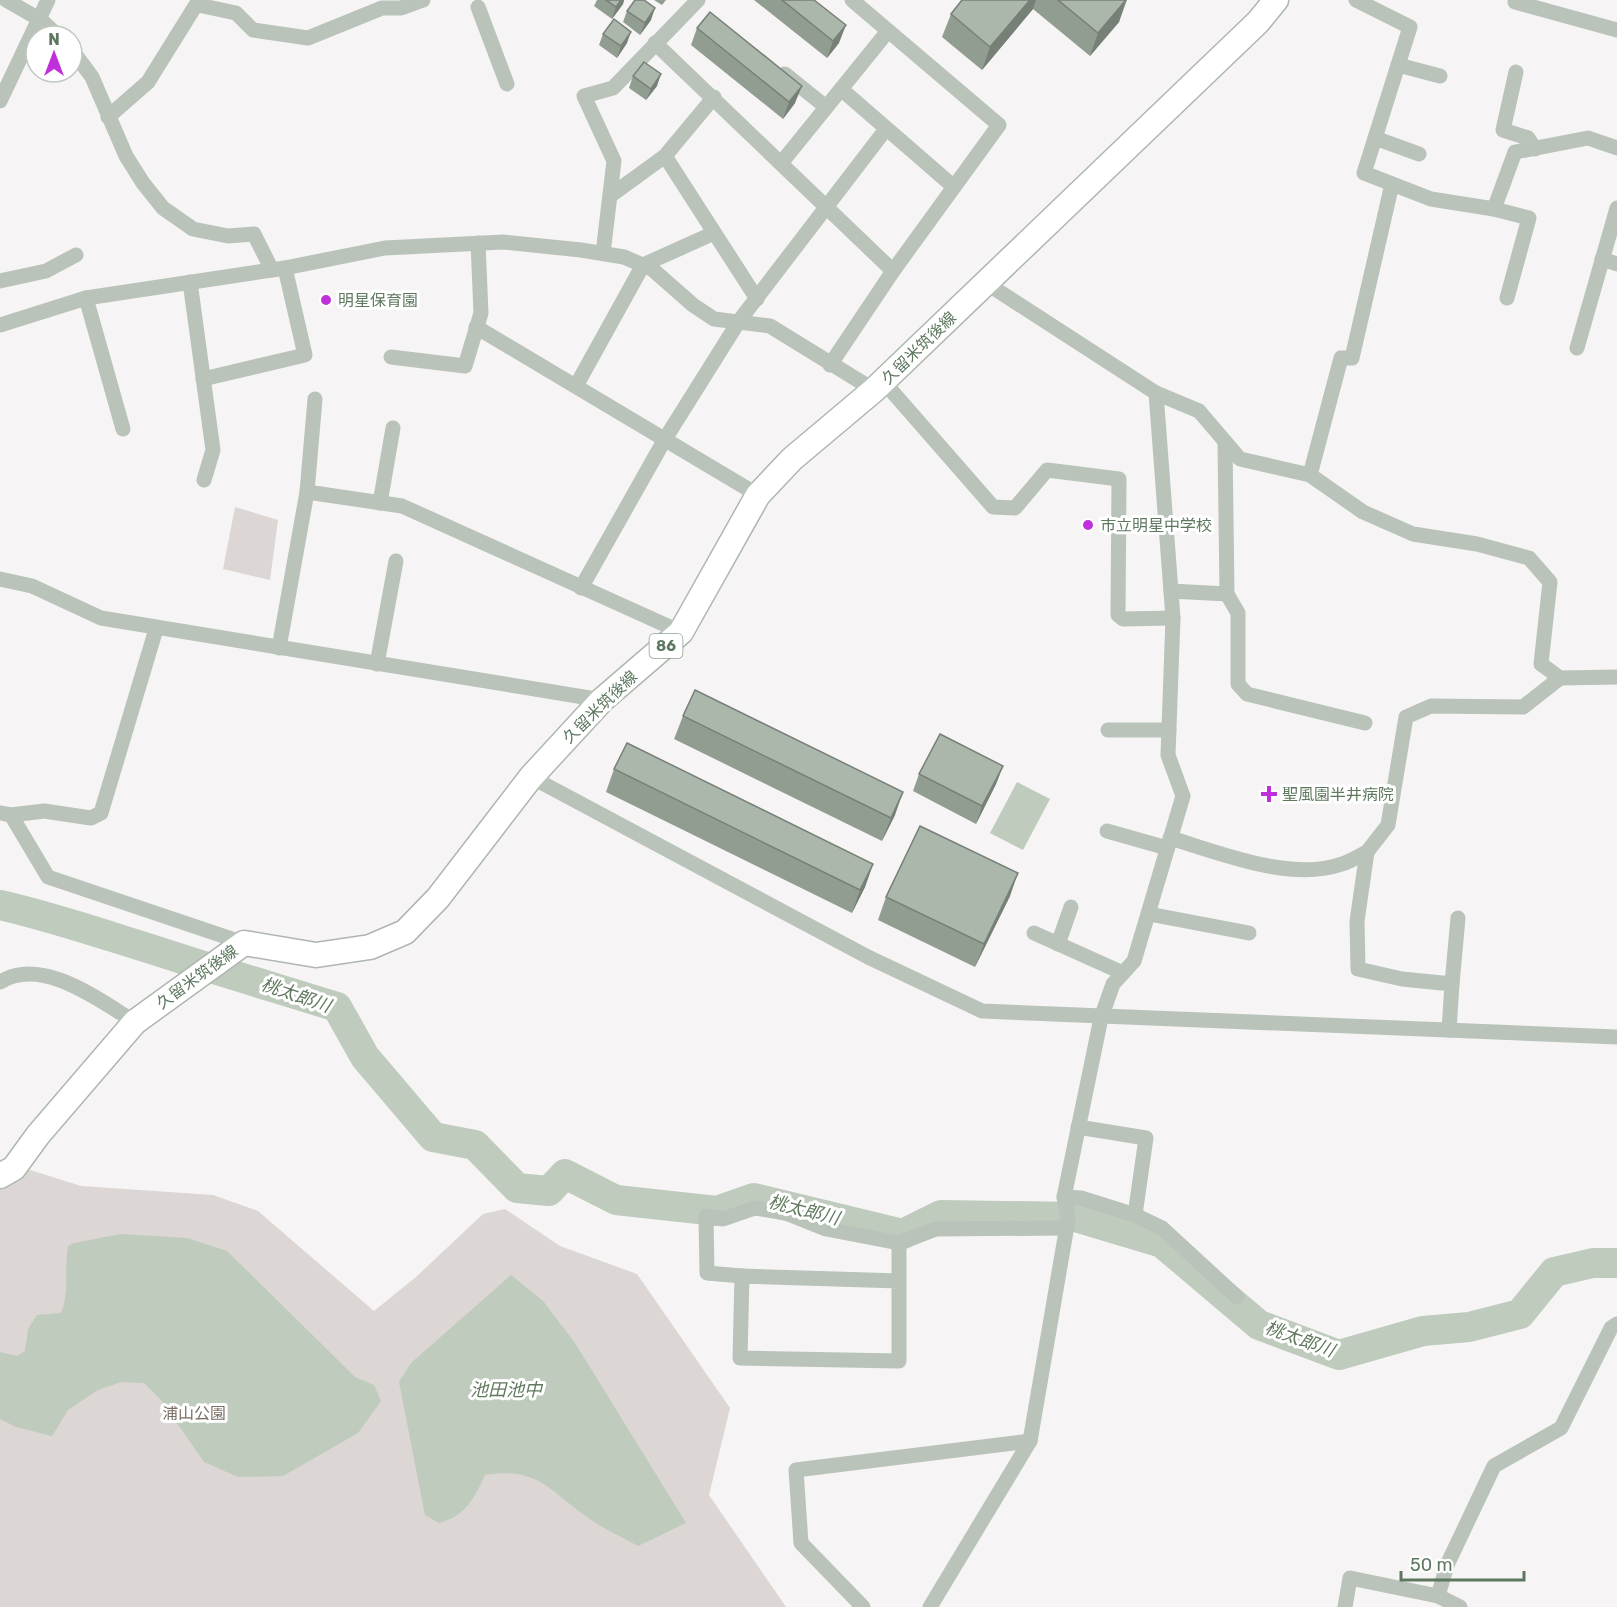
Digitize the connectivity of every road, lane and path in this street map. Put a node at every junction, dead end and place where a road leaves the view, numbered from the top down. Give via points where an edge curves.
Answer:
1 (6, 0) edge
2 (48, 0) edge
3 (423, 0) edge
4 (852, 0) edge
5 (1276, 0) edge
6 (1356, 0) edge
7 (1515, 2) dead end
8 (199, 3) edge
9 (699, 3) edge
10 (478, 7) dead end
11 (41, 20) junction
12 (45, 24) edge
13 (1617, 30) edge
14 (888, 31) junction
15 (656, 43) junction
16 (771, 62) edge
17 (1398, 65) junction
18 (84, 66) edge
19 (1516, 72) dead end
20 (1440, 76) dead end
21 (507, 84) dead end
22 (841, 89) junction
23 (714, 97) junction
24 (0, 101) edge
25 (826, 107) junction
26 (108, 117) junction
27 (886, 129) junction
28 (1375, 138) junction
29 (1535, 148) junction
30 (1617, 148) edge
31 (1419, 154) dead end
32 (665, 156) junction
33 (782, 162) junction
34 (1392, 184) junction
35 (954, 187) junction
36 (610, 195) junction
37 (829, 207) junction
38 (1617, 208) edge
39 (1494, 209) junction
40 (714, 233) junction
41 (478, 243) junction
42 (603, 253) junction
43 (76, 255) dead end
44 (1610, 262) edge
45 (643, 265) junction
46 (279, 269) junction
47 (893, 272) junction
48 (0, 281) edge
49 (190, 282) junction
50 (986, 283) junction
51 (86, 298) junction
52 (1507, 298) dead end
53 (757, 299) junction
54 (739, 321) junction
55 (0, 326) edge
56 (476, 327) junction
57 (1578, 348) dead end
58 (390, 357) dead end
59 (830, 364) junction
60 (203, 379) junction
61 (576, 386) junction
62 (879, 386) junction
63 (1156, 393) junction
64 (315, 399) dead end
65 (393, 428) dead end
66 (123, 429) dead end
67 (665, 439) junction
68 (1225, 442) junction
69 (1311, 475) junction
70 (204, 480) dead end
71 (307, 492) junction
72 (758, 495) junction
73 (380, 503) junction
74 (396, 561) dead end
75 (0, 579) edge
76 (581, 588) junction
77 (1171, 591) junction
78 (1227, 594) junction
79 (1173, 618) junction
80 (156, 629) junction
81 (681, 632) junction
82 (279, 648) junction
83 (377, 664) junction
84 (1617, 677) edge
85 (1560, 678) junction
86 (602, 700) junction
87 (1365, 723) dead end
88 (1108, 730) dead end
89 (1169, 730) junction
90 (531, 777) junction
91 (6, 814) edge
92 (1107, 831) dead end
93 (1168, 843) junction
94 (1367, 852) junction
95 (1071, 907) dead end
96 (1149, 914) junction
97 (1458, 918) dead end
98 (1034, 933) dead end
99 (1249, 933) dead end
100 (243, 943) junction
101 (1058, 944) junction
102 (1123, 973) junction
103 (0, 982) edge
104 (1452, 984) junction
105 (1101, 1018) junction
106 (135, 1022) junction
107 (1449, 1030) junction
108 (1617, 1037) edge
109 (1078, 1127) junction
110 (0, 1176) edge
111 (1064, 1197) junction
112 (1135, 1215) junction
113 (1066, 1228) junction
114 (900, 1243) junction
115 (742, 1276) junction
116 (899, 1281) junction
117 (1237, 1297) dead end
118 (1617, 1324) edge
119 (1030, 1441) junction
120 (1438, 1596) junction
121 (863, 1607) edge
122 (930, 1607) edge
123 (1345, 1607) edge
124 (1460, 1607) edge

1 - 11 street
2 - 11 street
3 - 8 street via 401,8 382,8 308,38 253,30 236,13
4 - 14 street
5 - 50 main road, 久留米筑後線 / 86
6 - 17 street via 1410,27
7 - 13 street
8 - 26 street via 148,82
9 - 15 street
10 - 21 street
11 - 12 street
11 - 24 street
14 - 22 street
14 - 35 street via 999,125
15 - 23 street
15 - 36 street via 614,88 584,96 614,161
16 - 25 street
17 - 20 street
17 - 28 street
18 - 26 street
19 - 29 street via 1503,130 1528,138
22 - 25 street
22 - 27 street
23 - 32 street
23 - 33 street
25 - 33 street
26 - 46 street via 126,156 163,208 193,229 228,236 254,234
27 - 35 street
27 - 37 street
28 - 31 street
28 - 34 street via 1364,173
29 - 30 street via 1588,138
29 - 39 street via 1515,152
32 - 36 street
32 - 40 street
33 - 37 street
34 - 39 street via 1431,199
34 - 69 street via 1352,358 1341,358
35 - 47 street
36 - 42 street
37 - 47 street
37 - 53 street
38 - 44 street
39 - 52 street via 1529,218
40 - 45 street
40 - 53 street
41 - 42 street
41 - 46 street via 386,248
41 - 56 street via 481,313
42 - 45 street
43 - 48 street via 46,271
44 - 57 street
45 - 54 street via 714,319
45 - 61 street
46 - 49 street
46 - 60 street via 305,355
47 - 59 street
49 - 51 street
49 - 60 street
50 - 62 main road, 久留米筑後線 / 86
50 - 63 street
51 - 55 street
51 - 66 street
53 - 54 street
54 - 59 street via 770,326
54 - 67 street
56 - 58 street via 465,366
56 - 61 street
59 - 62 street
60 - 70 street via 213,450
61 - 67 street
62 - 72 main road, 久留米筑後線 / 86 via 792,459
62 - 79 street via 993,507 1015,508 1047,470 1119,479 1118,615 1123,619
63 - 68 street via 1198,411
63 - 77 street
64 - 71 street
65 - 73 street
67 - 72 street
67 - 76 street
68 - 69 street via 1240,459
68 - 78 street
69 - 85 street via 1363,512 1413,534 1477,544 1529,558 1550,582 1541,664
71 - 73 street
71 - 82 street
72 - 81 main road, 久留米筑後線 / 86
73 - 76 street via 402,506
74 - 83 street
75 - 80 street via 32,586 101,618
76 - 81 street
77 - 78 street
77 - 79 street
78 - 87 street via 1239,613 1238,684 1247,694
79 - 89 street
80 - 82 street
80 - 91 street via 101,813 90,818 44,810
81 - 86 main road, 久留米筑後線 / 86
82 - 83 street
83 - 86 street
84 - 85 street
85 - 94 street via 1523,707 1431,706 1406,717 1388,825
86 - 90 main road, 久留米筑後線 / 86
88 - 89 street
89 - 93 street via 1168,755 1183,796
90 - 100 main road, 久留米筑後線 / 86 via 438,898 405,932 370,947 316,955
90 - 105 street via 868,957 982,1011
91 - 100 street via 48,877
92 - 93 street
93 - 94 street via 1277,869 1324,868
93 - 96 street
94 - 104 street via 1357,921 1358,969
95 - 101 street
96 - 99 street
96 - 102 street via 1134,961
97 - 104 street
98 - 101 street
100 - 106 main road, 久留米筑後線
101 - 102 street
102 - 105 street via 1113,984
103 - 106 street via 14,974 32,973 75,986
104 - 107 street
105 - 107 street
105 - 109 street
106 - 110 main road, 久留米筑後線 via 14,1168
107 - 108 street
109 - 111 street
109 - 112 street via 1146,1138
111 - 112 street via 1081,1198
111 - 113 street
112 - 117 street via 1162,1228
113 - 114 street via 936,1229
113 - 119 street
114 - 115 street via 826,1229 786,1213 755,1208 723,1219 706,1216 707,1273
114 - 116 street
115 - 116 street
115 - 116 street via 740,1358 898,1361
118 - 120 street via 1611,1328 1561,1428 1494,1466 1448,1565
119 - 121 street via 796,1470 801,1543
119 - 122 street
120 - 123 street via 1350,1578
120 - 124 street

